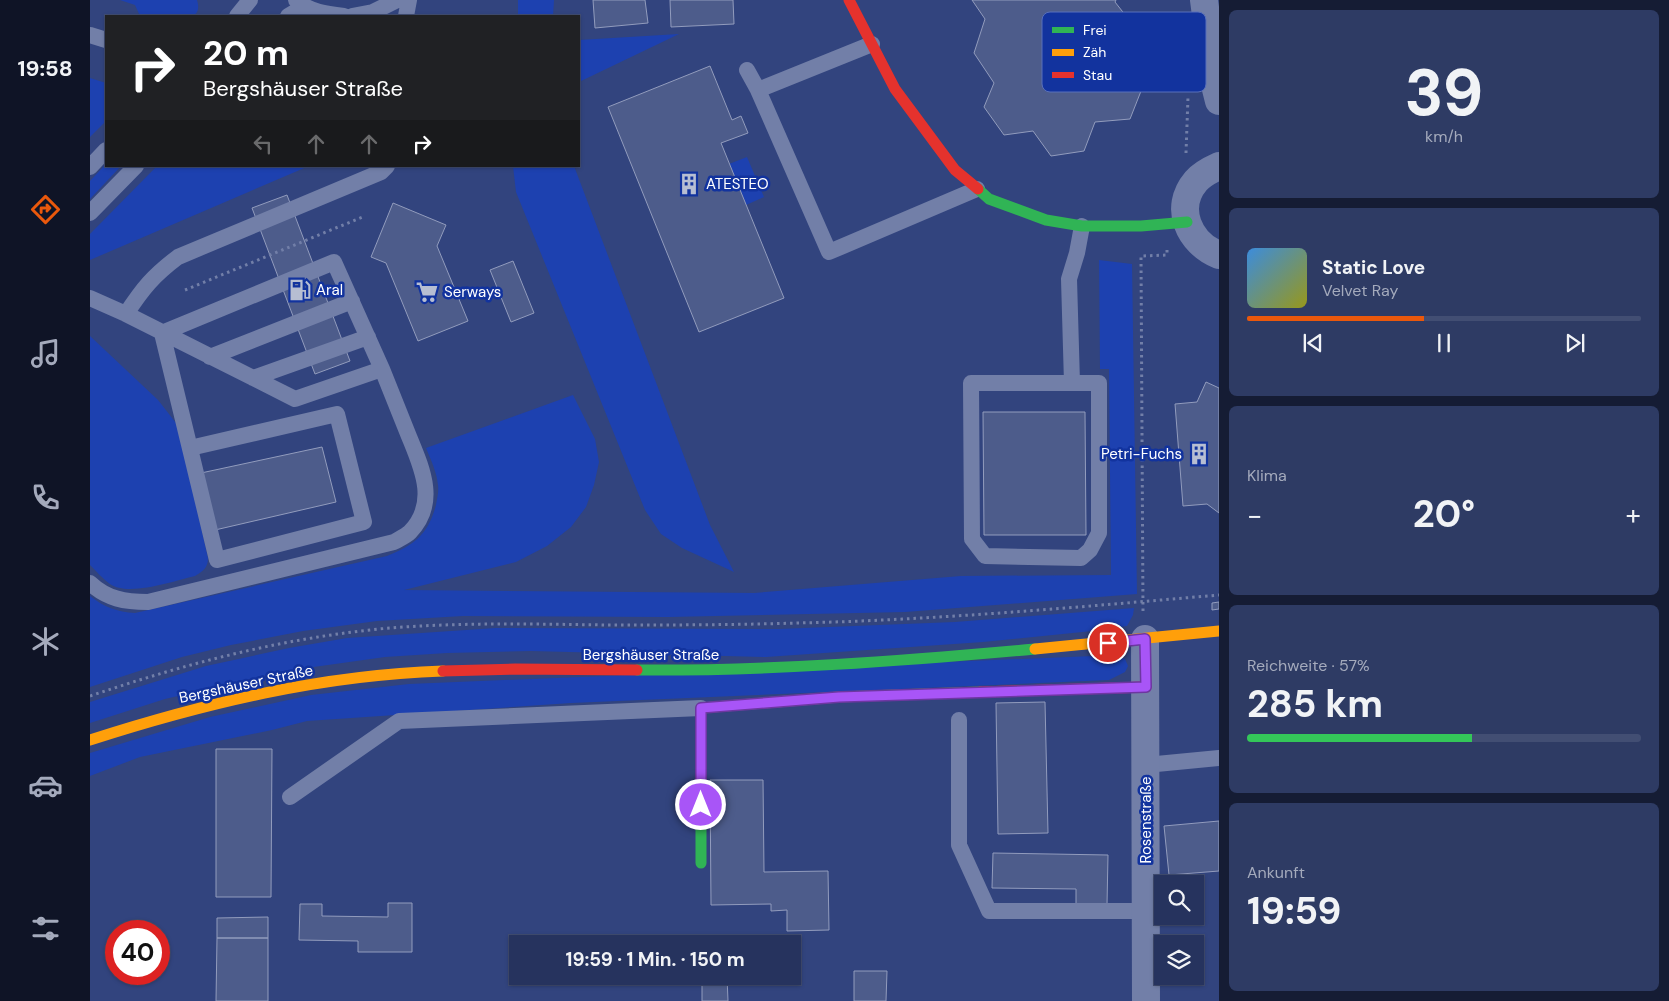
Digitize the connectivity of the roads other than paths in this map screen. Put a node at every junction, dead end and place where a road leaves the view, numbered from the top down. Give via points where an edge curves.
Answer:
1 (250, 0) edge
2 (396, 0) edge
3 (409, 0) edge
4 (849, 0) edge
5 (300, 3) edge
6 (1206, 14) edge
7 (237, 15) edge
8 (289, 15) edge
9 (334, 15) edge
10 (357, 15) edge
11 (406, 15) edge
12 (90, 35) edge
13 (105, 40) edge
14 (872, 44) junction
15 (748, 70) dead end
16 (758, 90) junction
17 (1219, 101) edge
18 (105, 151) edge
19 (1219, 166) edge
20 (90, 167) edge
21 (135, 167) edge
22 (386, 167) edge
23 (977, 189) junction
24 (90, 213) edge
25 (1175, 223) junction
26 (1082, 226) junction
27 (1219, 255) edge
28 (90, 298) edge
29 (352, 301) junction
30 (126, 314) junction
31 (162, 333) junction
32 (368, 337) junction
33 (210, 357) junction
34 (382, 369) junction
35 (254, 378) junction
36 (1072, 383) junction
37 (190, 448) junction
38 (90, 583) edge
39 (1219, 631) edge
40 (1145, 639) junction
41 (1146, 687) junction
42 (701, 708) junction
43 (958, 720) dead end
44 (90, 740) edge
45 (1219, 758) edge
46 (1146, 765) junction
47 (290, 797) dead end
48 (701, 863) dead end
49 (1146, 911) junction
50 (1146, 1001) edge

1 - 7 lane
2 - 10 lane via 373,12
3 - 11 lane
4 - 14 main road
5 - 8 lane
5 - 9 lane
6 - 17 street
12 - 13 lane
14 - 16 lane
14 - 23 main road via 895,89 921,125 956,170
15 - 16 lane
16 - 23 lane via 829,252
18 - 20 lane
19 - 25 street via 1195,182
21 - 24 lane
22 - 30 lane via 381,172 178,257 142,288
23 - 26 main road via 989,200 1013,209 1046,220
25 - 26 main road
25 - 27 street via 1192,234 1199,244
26 - 36 lane via 1069,279
28 - 30 lane
29 - 31 lane via 334,262
29 - 32 lane
29 - 33 lane
30 - 31 lane
31 - 33 lane
31 - 37 lane
32 - 34 lane
32 - 35 lane
33 - 35 lane
34 - 35 lane via 295,399
34 - 38 lane via 426,482 424,508 409,533 394,542 148,602 120,600
36 - 36 lane via 972,383 972,539 985,556 1080,558 1090,550 1099,533 1099,383
37 - 37 lane via 217,560 364,522 337,414
39 - 40 main road, Bergshäuser Straße
40 - 41 street, Rosenstraße
40 - 44 main road, Bergshäuser Straße via 767,669 479,669 382,675 334,680 242,697
41 - 42 main road via 839,697
41 - 46 street, Rosenstraße
42 - 47 lane via 399,721
42 - 48 main road
43 - 49 lane via 960,846 989,911
45 - 46 lane
46 - 49 street, Rosenstraße
49 - 50 street, Rosenstraße

